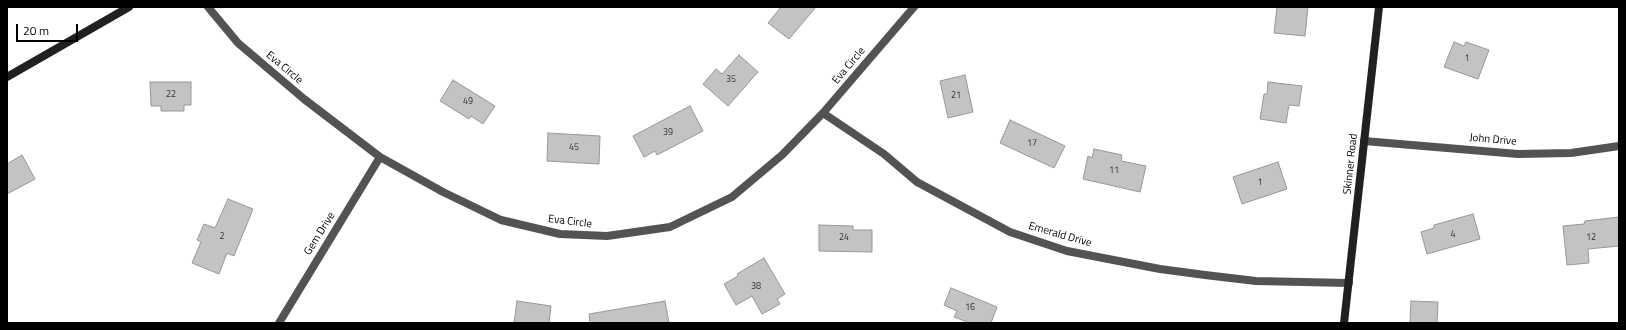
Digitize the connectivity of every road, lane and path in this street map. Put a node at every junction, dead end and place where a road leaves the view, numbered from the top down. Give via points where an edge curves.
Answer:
1 (129, 7) edge
2 (208, 7) edge
3 (914, 7) edge
4 (1379, 7) edge
5 (7, 78) edge
6 (823, 113) junction
7 (1364, 141) junction
8 (1619, 146) edge
9 (380, 157) junction
10 (1349, 283) junction
11 (279, 323) edge
12 (1344, 323) edge

1 - 5 street
2 - 9 street, Eva Circle via 238,43 304,99
3 - 6 street, Eva Circle
4 - 7 street, Skinner Road
6 - 9 street, Eva Circle via 782,155 732,197 670,227 607,236 560,234 501,220
6 - 10 street, Emerald Drive via 884,154 917,182 1010,232 1067,251 1160,269 1242,279
7 - 8 street, John Drive via 1518,154 1571,154
7 - 10 street, Skinner Road
9 - 11 street, Gem Drive
10 - 12 street, Skinner Road

